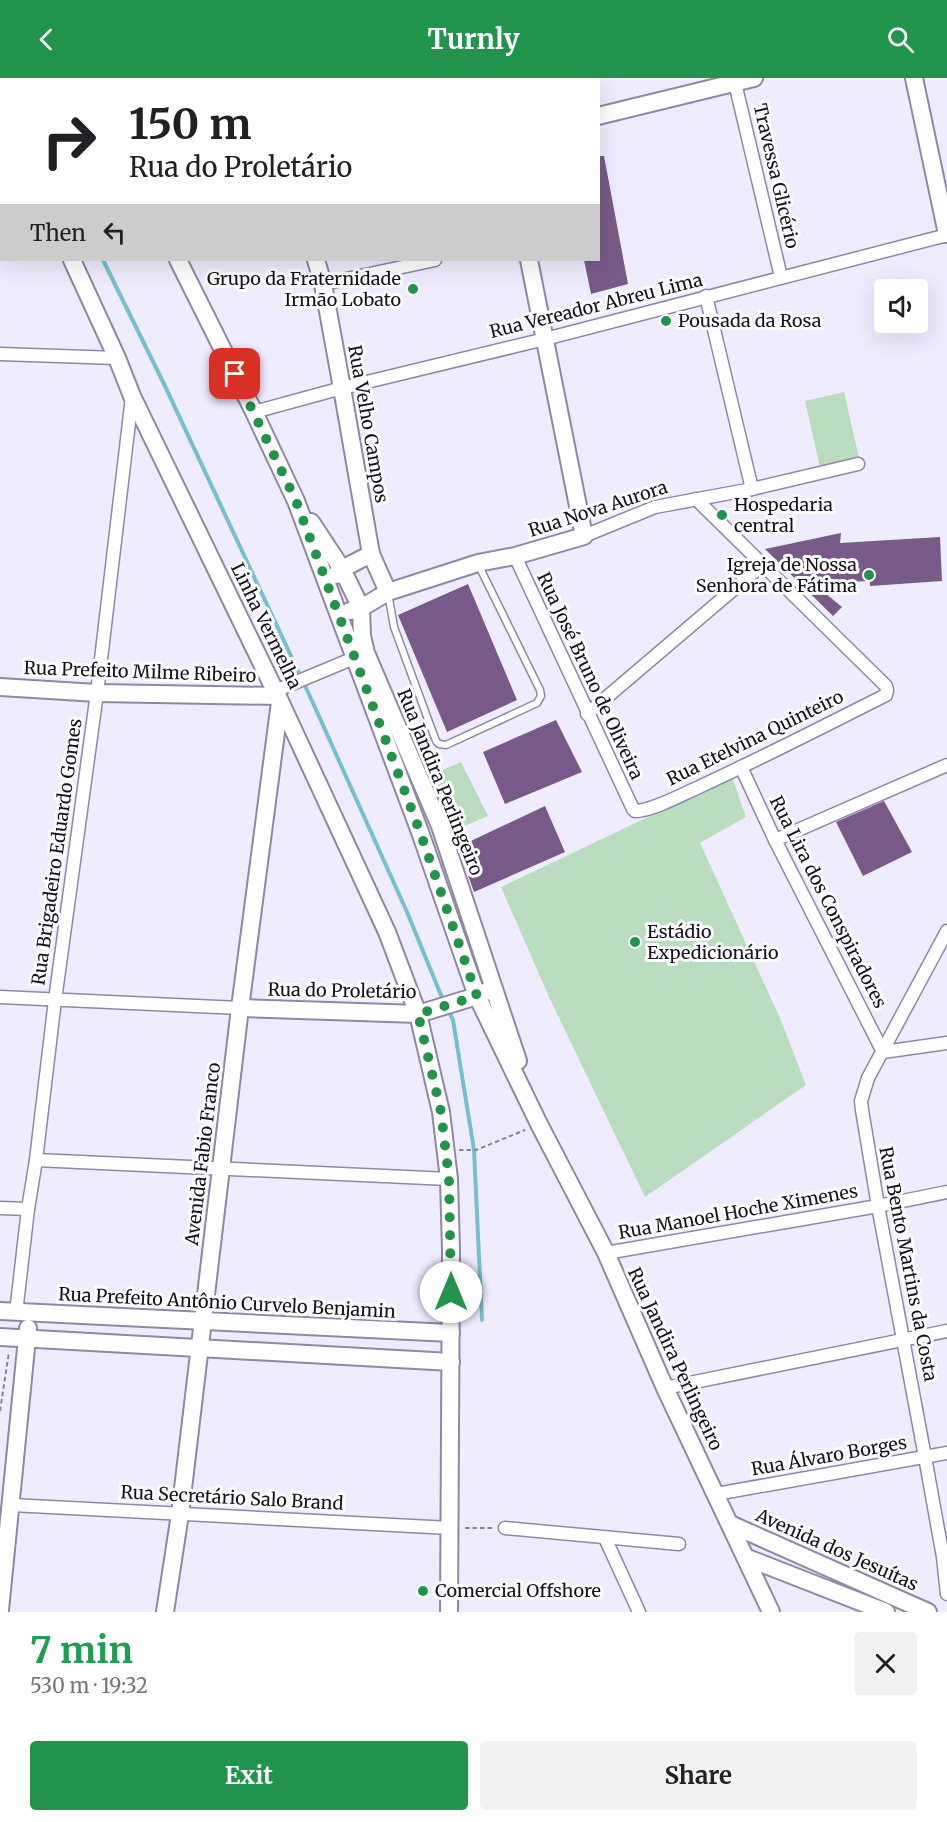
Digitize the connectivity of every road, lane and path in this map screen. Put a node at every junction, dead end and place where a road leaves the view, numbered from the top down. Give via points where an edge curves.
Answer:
1 (754, 78) edge
2 (914, 78) edge
3 (735, 83) junction
4 (600, 117) edge
5 (947, 234) edge
6 (72, 261) edge
7 (178, 261) edge
8 (316, 261) edge
9 (430, 261) edge
10 (529, 261) edge
11 (781, 277) junction
12 (322, 284) junction
13 (706, 296) junction
14 (545, 339) junction
15 (0, 354) edge
16 (117, 358) junction
17 (342, 388) junction
18 (132, 396) junction
19 (254, 412) junction
20 (858, 464) dead end
21 (752, 489) junction
22 (696, 499) junction
23 (296, 501) junction
24 (584, 536) junction
25 (371, 554) junction
26 (514, 556) junction
27 (478, 563) junction
28 (762, 565) junction
29 (342, 569) junction
30 (327, 585) junction
31 (388, 592) junction
32 (361, 608) junction
33 (337, 611) junction
34 (354, 658) junction
35 (0, 687) edge
36 (97, 693) junction
37 (278, 696) junction
38 (587, 714) junction
39 (275, 744) junction
40 (301, 747) junction
41 (947, 765) edge
42 (741, 767) junction
43 (635, 811) joint
44 (440, 826) junction
45 (420, 832) junction
46 (775, 840) junction
47 (947, 931) edge
48 (493, 982) junction
49 (477, 996) junction
50 (0, 997) edge
51 (55, 1000) junction
52 (240, 1008) junction
53 (421, 1013) junction
54 (947, 1043) edge
55 (883, 1052) junction
56 (538, 1124) junction
57 (465, 1150) dead end
58 (36, 1160) junction
59 (221, 1168) junction
60 (449, 1179) junction
61 (947, 1192) edge
62 (878, 1206) junction
63 (0, 1208) edge
64 (28, 1209) junction
65 (606, 1253) junction
66 (15, 1312) edge
67 (204, 1321) junction
68 (947, 1331) edge
69 (451, 1333) junction
70 (13, 1338) edge
71 (904, 1339) junction
72 (200, 1348) junction
73 (451, 1362) junction
74 (665, 1388) junction
75 (0, 1411) edge
76 (947, 1453) edge
77 (925, 1457) junction
78 (716, 1494) junction
79 (12, 1505) junction
80 (180, 1514) junction
81 (730, 1524) junction
82 (450, 1528) junction
83 (505, 1528) joint
84 (605, 1538) junction
85 (679, 1544) dead end
86 (745, 1557) junction
87 (945, 1557) edge
88 (947, 1594) edge
89 (0, 1610) edge
90 (165, 1612) edge
91 (449, 1612) edge
92 (639, 1612) edge
93 (771, 1612) edge
94 (886, 1612) edge
95 (928, 1612) edge

1 - 3 main road
2 - 5 main road
3 - 4 main road
3 - 11 street, Travessa Glicério
5 - 11 street, Rua Vereador Abreu Lima
6 - 16 main road, Linha Vermelha
7 - 19 main road, Rua Jandira Perlingeiro
8 - 12 main road, Rua Velho Campos
9 - 12 street
10 - 14 main road
11 - 13 street, Rua Vereador Abreu Lima
12 - 17 main road, Rua Velho Campos
13 - 14 street, Rua Vereador Abreu Lima
13 - 21 street
14 - 17 street, Rua Vereador Abreu Lima
14 - 24 main road
15 - 16 street
16 - 18 main road, Linha Vermelha
17 - 19 street, Rua Vereador Abreu Lima
17 - 25 main road, Rua Velho Campos
18 - 36 street, Rua Brigadeiro Eduardo Gomes
18 - 37 main road, Linha Vermelha
19 - 23 main road, Rua Jandira Perlingeiro
20 - 21 street, Rua Nova Aurora
21 - 22 street, Rua Nova Aurora
22 - 24 street, Rua Nova Aurora via 647,510
22 - 28 street
23 - 29 main road, Rua Jandira Perlingeiro
23 - 30 main road, Rua Jandira Perlingeiro
24 - 26 main road, Rua Nova Aurora
25 - 29 main road
25 - 31 main road, Rua Velho Campos
26 - 27 main road, Rua Nova Aurora
26 - 38 street, Rua José Bruno de Oliveira
27 - 31 main road, Rua Nova Aurora
27 - 31 lane via 540,696 537,703 446,745 436,741 394,627
28 - 38 street
28 - 42 street, Rua Etelvina Quinteiro via 888,690
29 - 30 main road
29 - 32 main road, Rua Jandira Perlingeiro
30 - 33 main road, Rua Jandira Perlingeiro
31 - 32 main road, Rua Nova Aurora
32 - 33 main road
32 - 44 main road, Rua Jandira Perlingeiro via 366,653
33 - 34 main road, Rua Jandira Perlingeiro
34 - 37 street via 294,683
34 - 45 main road, Rua Jandira Perlingeiro
35 - 36 main road, Rua Prefeito Milme Ribeiro
36 - 37 main road, Rua Prefeito Milme Ribeiro
36 - 51 street, Rua Brigadeiro Eduardo Gomes
37 - 39 main road, Avenida Fabio Franco
37 - 40 main road, Linha Vermelha
38 - 43 street, Rua José Bruno de Oliveira
39 - 40 main road via 288,741
39 - 52 main road, Avenida Fabio Franco
40 - 53 main road, Linha Vermelha
41 - 46 street
42 - 43 street, Rua Etelvina Quinteiro via 673,799
42 - 46 street, Rua Lira dos Conspiradores
44 - 45 main road via 431,825
44 - 48 main road, Rua Jandira Perlingeiro
45 - 49 main road, Rua Jandira Perlingeiro
46 - 55 street, Rua Lira dos Conspiradores
47 - 55 street, Rua Bento Martins da Costa
48 - 49 main road
48 - 56 main road, Rua Jandira Perlingeiro
49 - 53 main road, Rua do Proletário
49 - 56 main road, Rua Jandira Perlingeiro
50 - 51 street
51 - 52 street
51 - 58 street, Rua Brigadeiro Eduardo Gomes
52 - 53 main road, Rua do Proletário
52 - 59 main road, Avenida Fabio Franco
53 - 60 main road, Linha Vermelha via 441,1112
54 - 55 street
55 - 62 street, Rua Bento Martins da Costa via 868,1078 861,1101
56 - 57 path via 476,1150
56 - 65 main road, Rua Jandira Perlingeiro
58 - 59 street
58 - 64 street, Rua Brigadeiro Eduardo Gomes
59 - 60 street
59 - 67 main road, Avenida Fabio Franco
60 - 69 main road, Linha Vermelha
61 - 62 street, Rua Manoel Hoche Ximenes
62 - 65 street, Rua Manoel Hoche Ximenes
62 - 71 street, Rua Bento Martins da Costa
63 - 64 street
64 - 66 street, Rua Brigadeiro Eduardo Gomes
65 - 74 main road, Rua Jandira Perlingeiro
66 - 67 main road, Rua Prefeito Antônio Curvelo Benjamin
66 - 70 main road
67 - 69 main road, Rua Prefeito Antônio Curvelo Benjamin
67 - 72 main road, Avenida Fabio Franco
68 - 71 street
69 - 73 main road, Linha Vermelha
70 - 72 main road
70 - 75 path
70 - 79 main road
71 - 74 street
71 - 77 street, Rua Bento Martins da Costa
72 - 73 main road
72 - 80 main road, Avenida Fabio Franco
73 - 82 main road, Linha Vermelha
74 - 78 main road, Rua Jandira Perlingeiro
76 - 77 street, Rua Álvaro Borges
77 - 78 street, Rua Álvaro Borges
77 - 87 street, Rua Bento Martins da Costa
78 - 81 main road, Rua Jandira Perlingeiro
79 - 80 street, Rua Secretário Salo Brand
79 - 89 main road
80 - 82 street, Rua Secretário Salo Brand
80 - 90 main road, Avenida Fabio Franco
81 - 86 main road, Rua Jandira Perlingeiro
81 - 95 main road, Avenida dos Jesuítas
82 - 83 path
82 - 91 main road, Linha Vermelha
83 - 84 street
84 - 85 street
84 - 92 street
86 - 93 main road, Rua Jandira Perlingeiro
86 - 94 main road, Avenida dos Jesuítas
87 - 88 street, Rua Bento Martins da Costa

